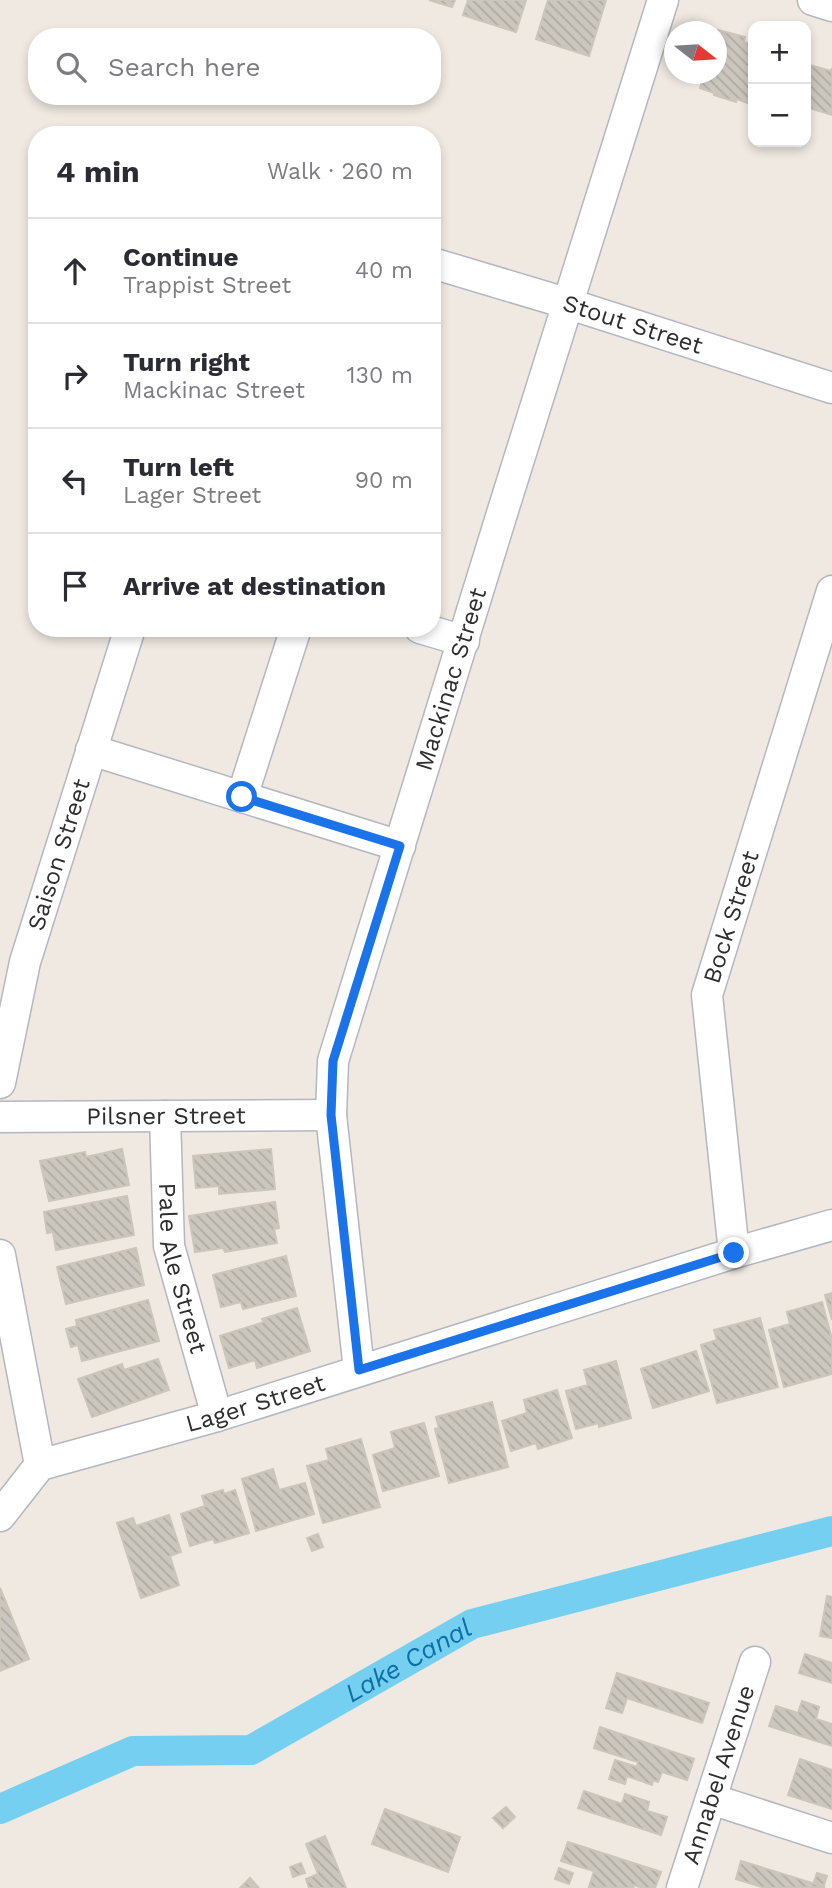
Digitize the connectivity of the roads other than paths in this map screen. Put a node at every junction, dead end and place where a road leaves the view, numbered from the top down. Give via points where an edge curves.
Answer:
1 (663, 0) edge
2 (813, 0) edge
3 (832, 6) edge
4 (441, 266) edge
5 (566, 303) junction
6 (832, 388) edge
7 (832, 591) edge
8 (441, 634) edge
9 (127, 637) edge
10 (293, 637) edge
11 (464, 641) junction
12 (91, 750) junction
13 (242, 797) junction
14 (400, 846) junction
15 (13, 958) edge
16 (0, 1083) edge
17 (331, 1115) junction
18 (165, 1116) junction
19 (0, 1117) edge
20 (832, 1225) edge
21 (734, 1253) junction
22 (0, 1255) edge
23 (359, 1370) junction
24 (217, 1416) junction
25 (40, 1465) junction
26 (0, 1516) edge
27 (755, 1661) dead end
28 (711, 1799) junction
29 (832, 1838) edge
30 (682, 1888) edge

1 - 5 street, Mackinac Street
2 - 3 street
4 - 5 street, Stout Street
5 - 6 street, Stout Street
5 - 11 street, Mackinac Street
7 - 21 street, Bock Street via 707,995
8 - 11 street
9 - 12 street, Saison Street
10 - 13 street
11 - 14 street, Mackinac Street
12 - 13 street
12 - 15 street, Saison Street
13 - 14 street
14 - 17 street, Mackinac Street via 333,1061
15 - 16 street, Saison Street
17 - 18 street, Pilsner Street
17 - 23 street, Mackinac Street
18 - 19 street, Pilsner Street
18 - 24 street, Pale Ale Street via 169,1247
20 - 21 street, Lager Street
21 - 23 street, Lager Street
22 - 25 street
23 - 24 street, Lager Street
24 - 25 street, Lager Street
25 - 26 street
27 - 28 street, Annabel Avenue
28 - 29 street
28 - 30 street, Annabel Avenue

